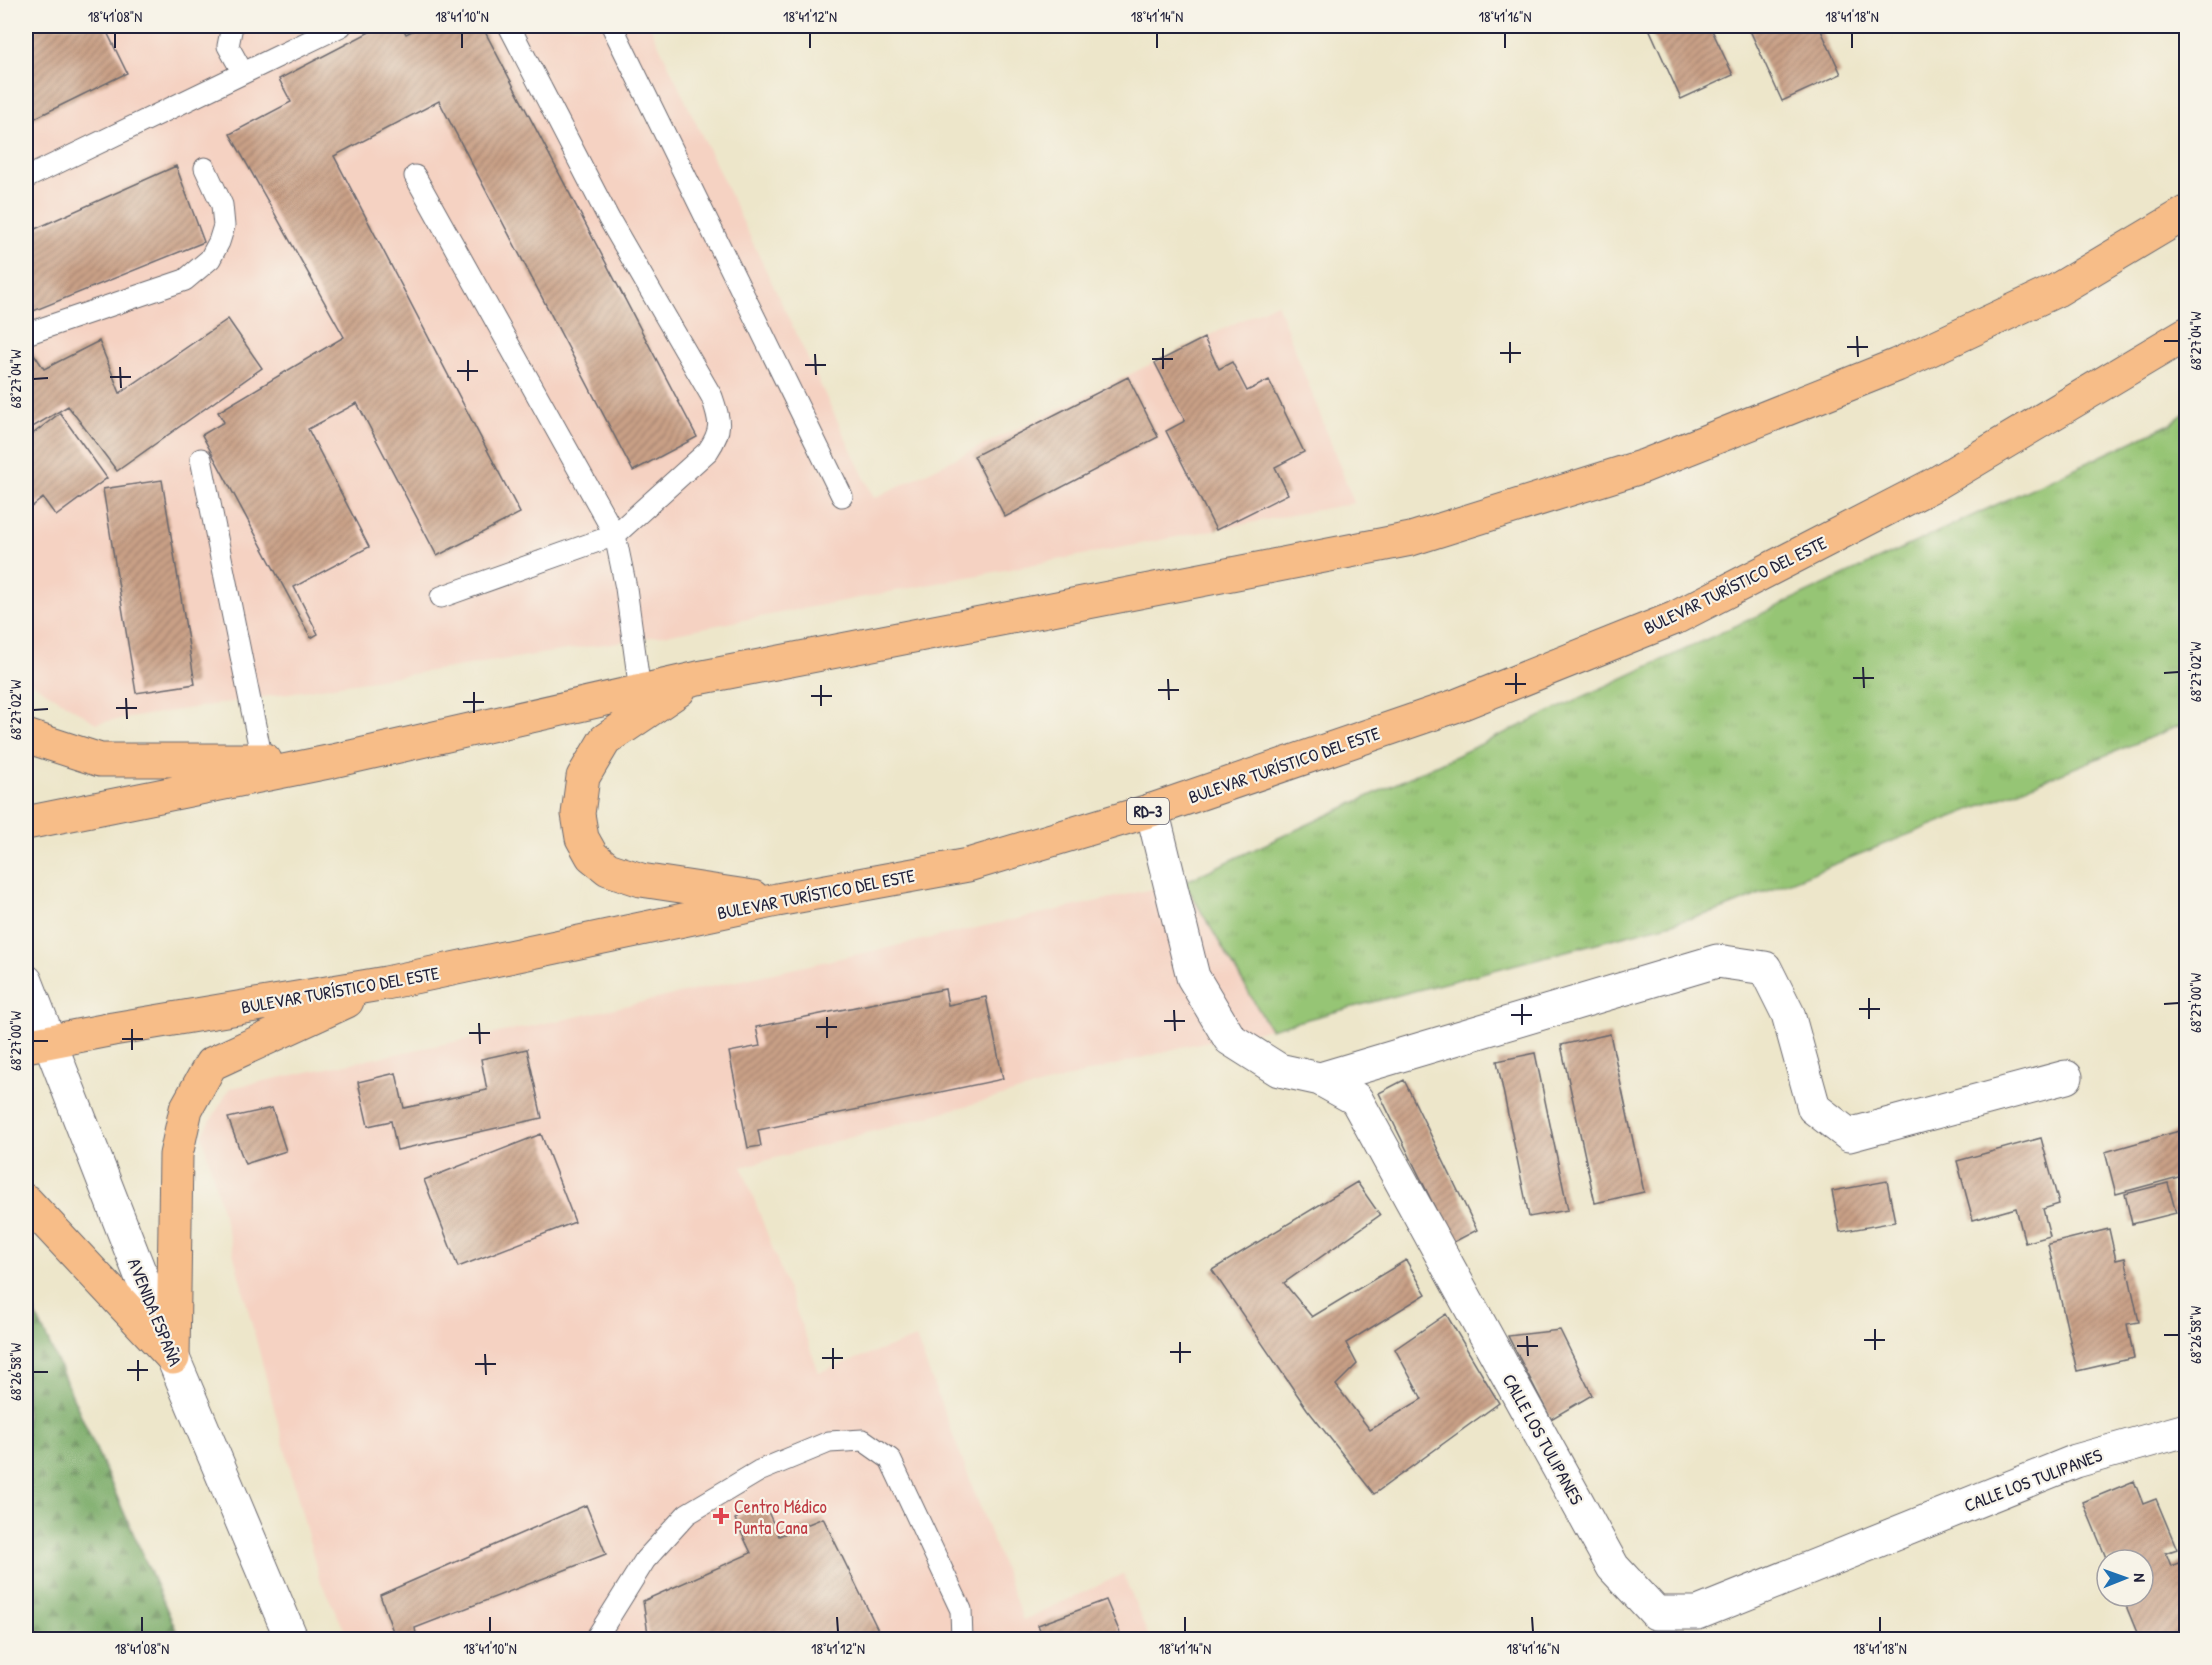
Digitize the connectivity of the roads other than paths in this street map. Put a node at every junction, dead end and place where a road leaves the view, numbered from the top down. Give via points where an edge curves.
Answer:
1 (232, 26) edge
2 (341, 26) edge
3 (509, 26) edge
4 (612, 26) edge
5 (243, 73) junction
6 (205, 168) dead end
7 (415, 176) dead end
8 (26, 178) edge
9 (2187, 213) edge
10 (2187, 333) edge
11 (26, 334) edge
12 (201, 459) dead end
13 (842, 496) dead end
14 (615, 535) junction
15 (441, 597) dead end
16 (698, 678) junction
17 (640, 691) junction
18 (26, 736) edge
19 (262, 760) junction
20 (333, 761) junction
21 (1152, 810) junction
22 (26, 823) edge
23 (777, 900) junction
24 (26, 981) edge
25 (386, 984) junction
26 (37, 1044) edge
27 (2066, 1077) dead end
28 (1320, 1079) junction
29 (26, 1201) edge
30 (173, 1358) junction
31 (2187, 1430) edge
32 (292, 1640) edge
33 (595, 1640) edge
34 (962, 1640) edge

1 - 5 lane via 228,46
2 - 5 lane
3 - 14 lane via 609,219 712,397 720,421 717,437 708,451
4 - 13 lane
5 - 8 lane
6 - 11 lane via 222,206 224,226 210,259 185,280
7 - 14 lane
9 - 16 highway via 2057,290 1897,365 1644,466 1411,539
10 - 21 highway, BULEVAR TURÍSTICO DEL ESTE / RD-3 via 1935,484 1675,618 1458,705
12 - 19 lane
14 - 15 lane
14 - 17 lane
16 - 17 highway
16 - 23 highway via 605,740 583,777 578,814 582,838 592,856 608,869 641,880
17 - 20 highway
18 - 19 highway via 100,760
19 - 20 highway
20 - 22 highway
21 - 23 highway, BULEVAR TURÍSTICO DEL ESTE / RD-3 via 968,866
21 - 28 street, CALLE LOS TULIPANES via 1193,977 1230,1038 1279,1070
23 - 25 highway, BULEVAR TURÍSTICO DEL ESTE / RD-3
24 - 26 street, AVENIDA ESPAÑA
25 - 26 highway, BULEVAR TURÍSTICO DEL ESTE / RD-3
25 - 30 highway via 211,1064 186,1109 176,1155
26 - 30 street, AVENIDA ESPAÑA
27 - 28 street via 1849,1135 1814,1108 1788,1014 1765,968 1717,962
28 - 31 street, CALLE LOS TULIPANES via 1356,1099 1613,1567 1656,1614 1698,1613 2076,1461
29 - 30 highway
30 - 32 street, AVENIDA ESPAÑA
33 - 34 lane via 645,1560 687,1514 759,1471 829,1442 862,1440 890,1459 961,1610

